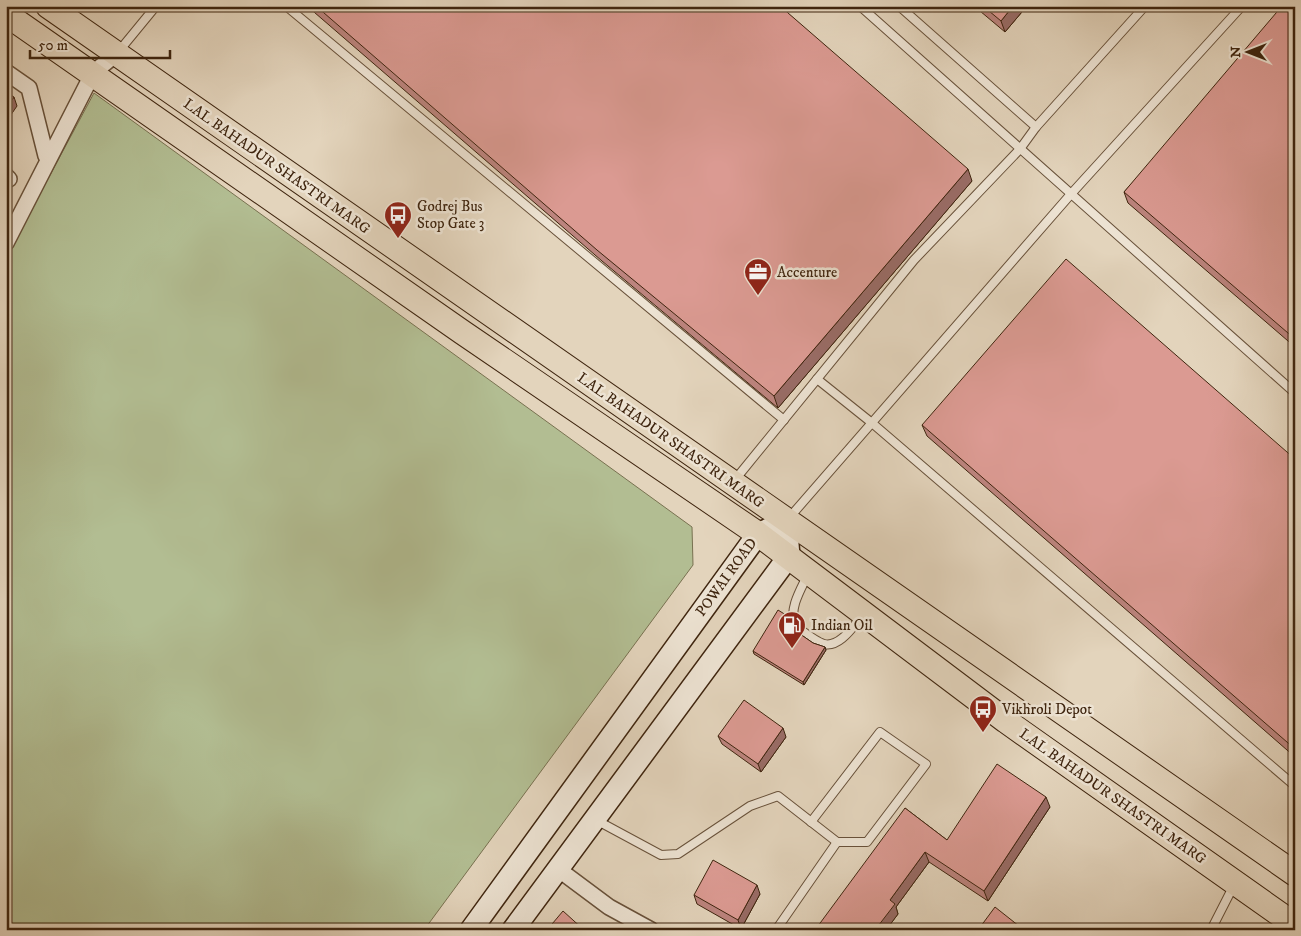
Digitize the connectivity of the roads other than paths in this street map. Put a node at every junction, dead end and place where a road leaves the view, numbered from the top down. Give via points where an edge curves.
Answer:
1 (48, 6) edge
2 (156, 6) edge
3 (286, 6) edge
4 (860, 6) edge
5 (899, 6) edge
6 (1145, 6) edge
7 (1242, 6) edge
8 (6, 14) edge
9 (116, 54) junction
10 (6, 72) edge
11 (93, 73) junction
12 (1036, 127) junction
13 (1020, 149) junction
14 (46, 156) dead end
15 (1072, 194) junction
16 (6, 243) edge
17 (817, 379) junction
18 (1295, 393) edge
19 (784, 420) junction
20 (872, 423) junction
21 (733, 483) junction
22 (786, 521) junction
23 (758, 534) junction
24 (789, 556) junction
25 (809, 572) junction
26 (864, 614) junction
27 (1028, 689) junction
28 (1006, 721) junction
29 (1295, 786) edge
30 (594, 819) junction
31 (810, 822) junction
32 (837, 842) junction
33 (558, 870) junction
34 (1295, 874) edge
35 (1235, 882) junction
36 (1295, 925) edge
37 (471, 930) edge
38 (513, 930) edge
39 (651, 930) edge
40 (776, 930) edge
41 (1211, 930) edge

1 - 9 main road, LAL BAHADUR SHASTRI MARG
2 - 9 lane
3 - 19 lane
4 - 13 lane
5 - 12 lane
6 - 12 lane
7 - 15 lane
8 - 11 main road, LAL BAHADUR SHASTRI MARG
9 - 11 street
9 - 21 main road, LAL BAHADUR SHASTRI MARG
10 - 14 street via 29,88
11 - 16 street
11 - 23 main road, LAL BAHADUR SHASTRI MARG via 454,327
12 - 13 lane
13 - 15 lane
13 - 17 lane via 914,260
15 - 18 lane
15 - 20 lane
17 - 19 lane
17 - 20 lane
19 - 21 lane
20 - 22 lane
20 - 29 lane
21 - 22 main road, LAL BAHADUR SHASTRI MARG
22 - 23 main road, POWAI ROAD
22 - 24 main road
22 - 27 main road, LAL BAHADUR SHASTRI MARG
23 - 24 main road, LAL BAHADUR SHASTRI MARG
23 - 37 main road, POWAI ROAD
24 - 25 main road, LAL BAHADUR SHASTRI MARG
24 - 30 main road
25 - 26 main road, LAL BAHADUR SHASTRI MARG
25 - 26 lane via 793,606 794,625 823,644 833,644
26 - 28 main road, LAL BAHADUR SHASTRI MARG
27 - 28 main road
27 - 34 main road, LAL BAHADUR SHASTRI MARG
28 - 35 main road, LAL BAHADUR SHASTRI MARG
30 - 31 lane via 661,855 678,854 750,806 778,796
30 - 33 main road
31 - 32 lane
31 - 32 lane via 880,732 926,764 868,842
32 - 40 lane
33 - 38 main road
33 - 39 street via 609,907
35 - 36 main road, LAL BAHADUR SHASTRI MARG
35 - 41 lane

